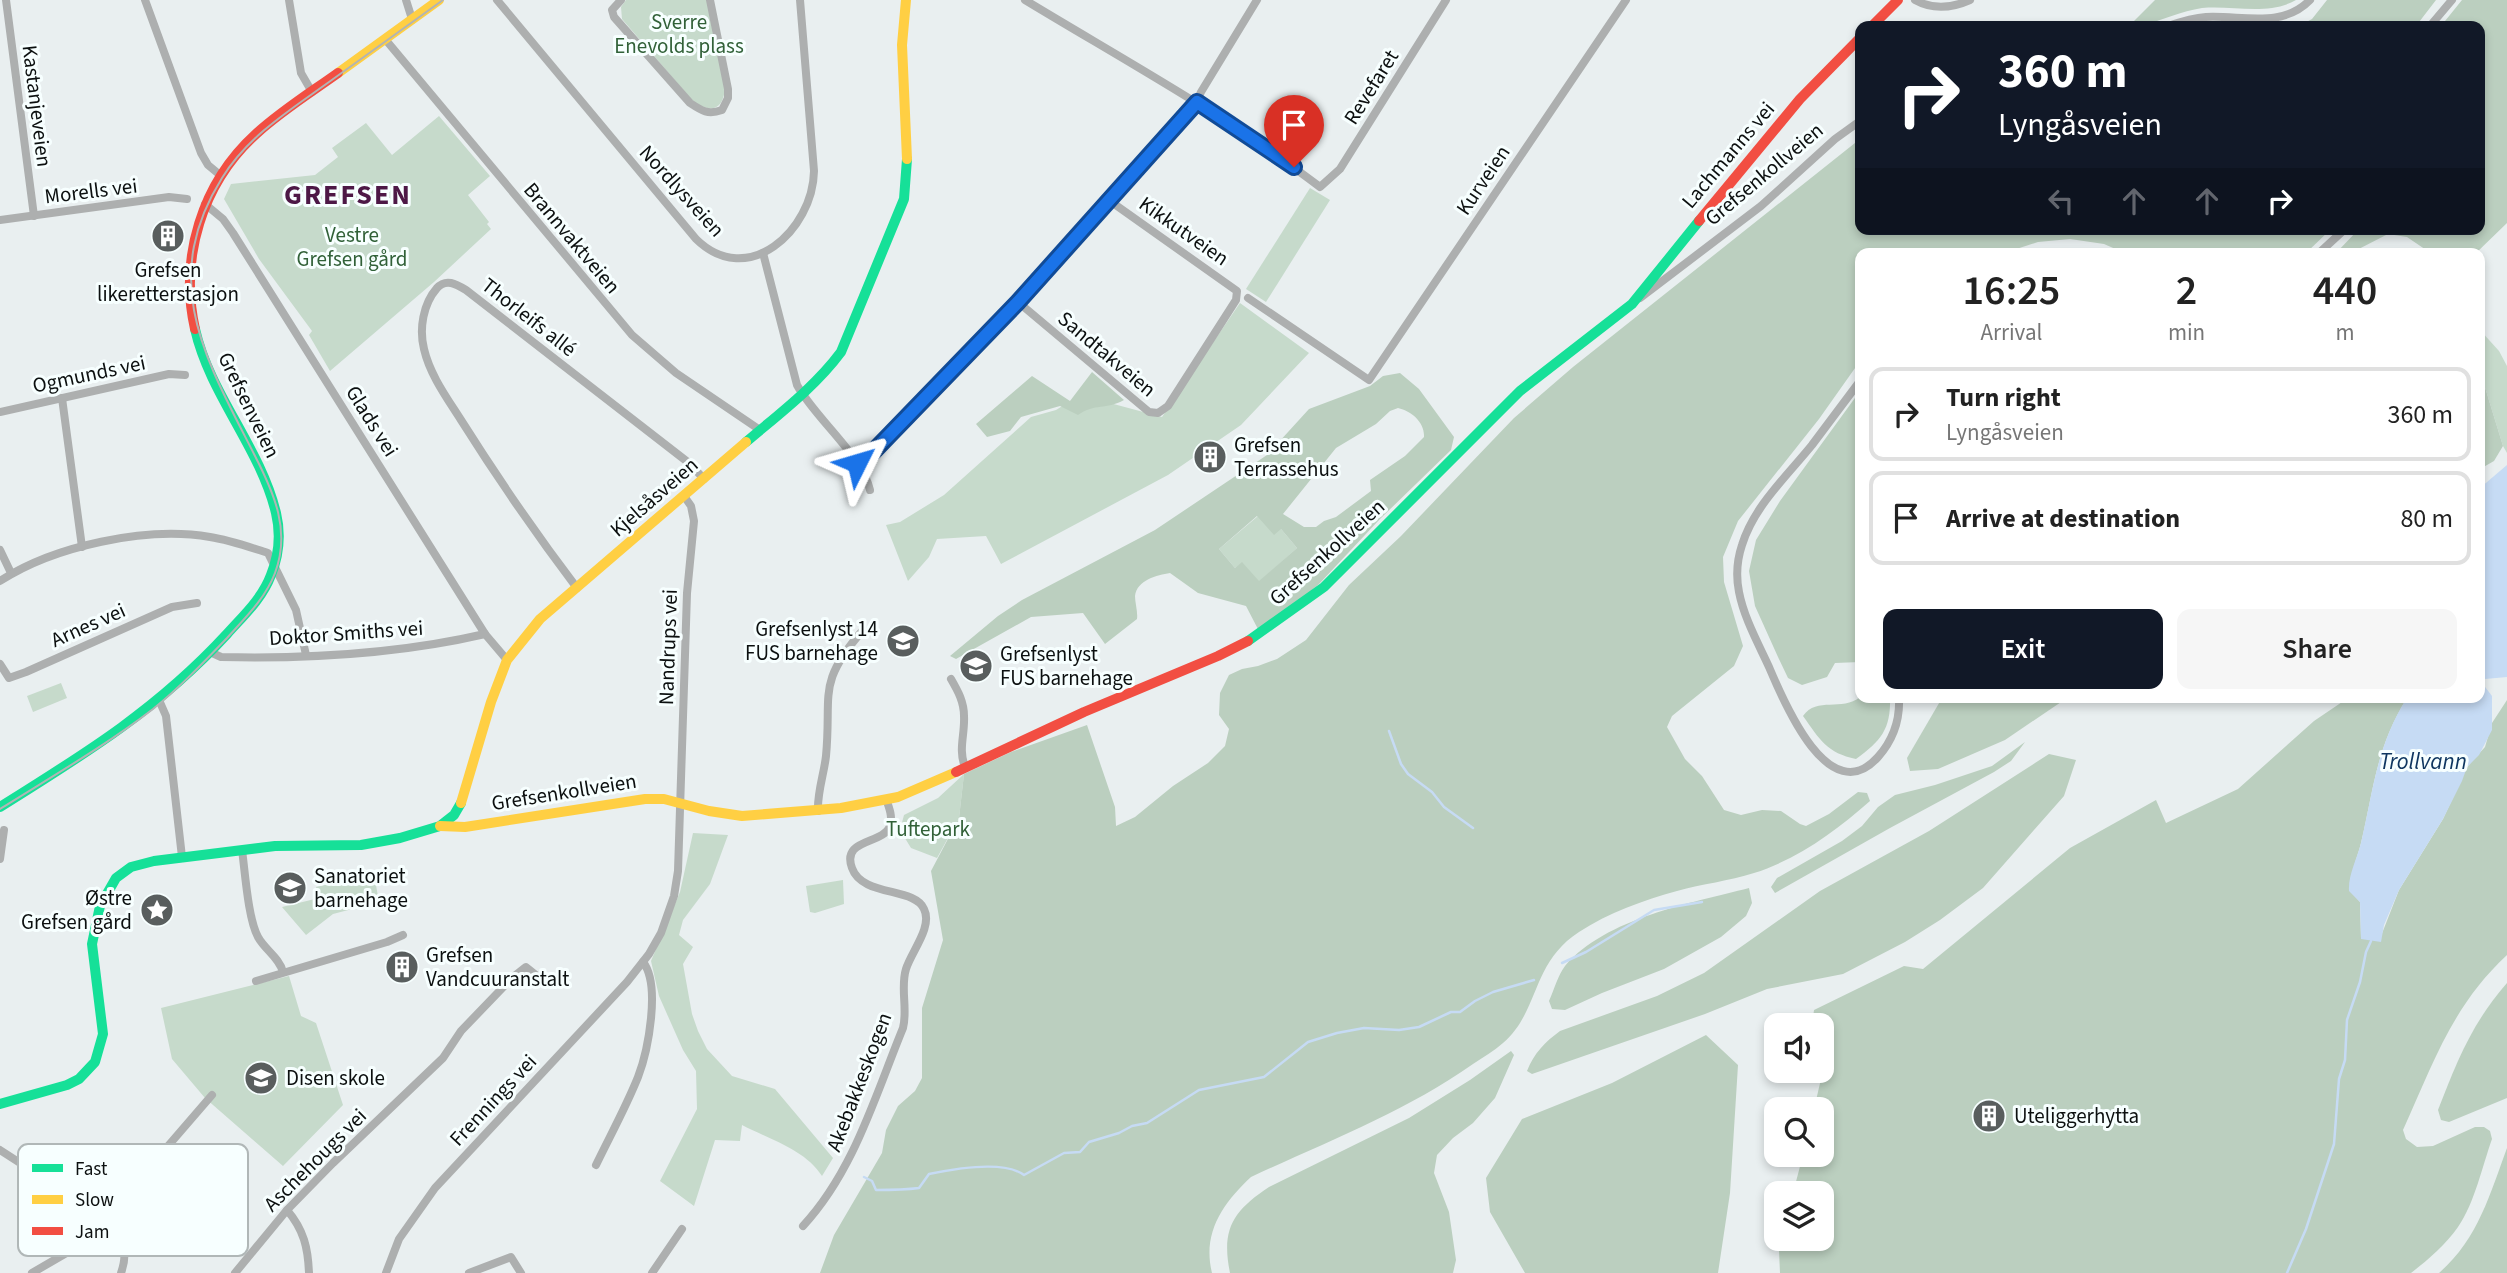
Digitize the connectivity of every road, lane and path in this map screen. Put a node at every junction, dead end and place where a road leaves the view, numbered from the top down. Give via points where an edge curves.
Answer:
1 (6, 0) edge
2 (145, 0) edge
3 (289, 0) edge
4 (406, 0) edge
5 (439, 0) edge
6 (497, 0) edge
7 (621, 0) edge
8 (710, 0) edge
9 (800, 0) edge
10 (906, 0) edge
11 (1025, 0) edge
12 (1257, 0) edge
13 (1447, 0) edge
14 (1626, 0) edge
15 (1898, 0) edge
16 (1915, 0) edge
17 (1970, 0) edge
18 (2310, 0) edge
19 (2452, 0) edge
20 (412, 19) junction
21 (1877, 21) edge
22 (2187, 21) edge
23 (2434, 21) edge
24 (385, 39) junction
25 (1855, 43) edge
26 (312, 92) junction
27 (1197, 102) junction
28 (1855, 125) edge
29 (220, 175) junction
30 (187, 199) dead end
31 (1110, 201) junction
32 (205, 204) junction
33 (33, 216) junction
34 (0, 220) edge
35 (2339, 235) edge
36 (2324, 248) edge
37 (763, 253) junction
38 (1656, 280) junction
39 (1237, 290) joint
40 (1248, 298) dead end
41 (1018, 302) junction
42 (1632, 304) joint
43 (185, 375) dead end
44 (1855, 387) edge
45 (802, 394) junction
46 (62, 398) junction
47 (0, 412) edge
48 (760, 430) junction
49 (857, 463) junction
50 (704, 479) junction
51 (870, 490) dead end
52 (684, 496) junction
53 (82, 547) junction
54 (0, 550) edge
55 (274, 568) junction
56 (11, 573) junction
57 (0, 581) edge
58 (577, 587) junction
59 (197, 603) dead end
60 (863, 630) dead end
61 (485, 634) junction
62 (210, 652) junction
63 (306, 655) junction
64 (507, 660) junction
65 (0, 664) edge
66 (951, 680) dead end
67 (159, 700) junction
68 (1898, 703) edge
69 (965, 767) junction
70 (887, 799) junction
71 (681, 804) junction
72 (0, 807) edge
73 (818, 811) junction
74 (440, 826) junction
75 (4, 830) dead end
76 (242, 850) junction
77 (182, 857) junction
78 (0, 859) edge
79 (403, 935) dead end
80 (643, 962) junction
81 (283, 972) junction
82 (541, 979) dead end
83 (256, 981) dead end
84 (212, 1096) dead end
85 (0, 1104) edge
86 (171, 1144) edge
87 (0, 1150) edge
88 (18, 1162) edge
89 (596, 1165) dead end
90 (288, 1210) junction
91 (803, 1226) dead end
92 (682, 1229) dead end
93 (61, 1256) edge
94 (32, 1273) edge
95 (234, 1273) edge
96 (309, 1273) edge
97 (386, 1273) edge
98 (469, 1273) edge
99 (521, 1273) edge
100 (652, 1273) edge

1 - 33 street, Kastanjeveien
2 - 29 street via 201,153
3 - 26 street via 301,73
4 - 20 street
5 - 20 street, Grefsenveien
6 - 37 street, Nordlysveien via 703,246 734,257
7 - 8 street via 612,10 614,17 690,103 704,113 713,113 722,110 728,89
9 - 37 street via 814,180 809,205 798,224
10 - 45 street, Kjelsåsveien via 902,45 908,166 904,199 841,352
11 - 27 street
12 - 27 street
13 - 27 street, Revefaret via 1340,169 1320,187
14 - 40 street, Kurveien via 1369,380
15 - 21 street
16 - 17 street via 1945,7
18 - 22 street via 2279,18 2202,17
19 - 23 street
20 - 24 street, Grefsenveien
24 - 26 street, Grefsenveien
24 - 48 street, Brannvaktveien via 632,335 676,373
25 - 38 street, Lachmanns vei via 1800,99
26 - 29 street, Grefsenveien via 255,134
27 - 31 street
28 - 38 street, Grefsenkollveien via 1777,193
29 - 32 street, Grefsenveien
30 - 33 street, Morells vei via 169,197
31 - 39 street, Kikkutveien
31 - 41 street
32 - 55 street, Grefsenveien via 191,260 192,314 207,365 275,505 279,542
32 - 61 street, Glads vei via 233,233
33 - 34 street, Morells vei
35 - 36 street
37 - 45 street
38 - 42 street, Lachmanns vei
39 - 41 street, Sandtakveien via 1236,300 1168,406 1153,414
41 - 49 street via 872,453
42 - 69 street, Grefsenkollveien via 1520,391 1324,587 1263,632
43 - 46 street, Ogmunds vei via 169,374
44 - 68 street via 1758,512 1741,546 1738,587 1790,714 1829,763 1852,771 1874,762 1894,733
45 - 48 street, Kjelsåsveien
45 - 49 street
46 - 47 street, Ogmunds vei
46 - 53 street
48 - 50 street, Kjelsåsveien
49 - 51 street
50 - 52 street, Kjelsåsveien
50 - 58 street, Thorleifs allé via 466,290 450,282 437,288 421,332 429,363 480,450
52 - 58 street, Kjelsåsveien
52 - 71 street, Nandrups vei via 694,521 686,603
53 - 55 street via 149,536 208,537 268,553
53 - 56 street
54 - 56 street
55 - 62 street, Grefsenveien via 256,601
55 - 63 street via 296,610
56 - 57 street
58 - 64 street, Kjelsåsveien via 540,619
59 - 65 street, Arnes vei via 172,607 9,678
60 - 73 street via 837,663 827,691 827,742
61 - 63 street, Doktor Smiths vei via 407,649
61 - 64 street, Glads vei
62 - 63 street, Doktor Smiths vei via 221,657
62 - 67 street, Grefsenveien
64 - 74 street, Kjelsåsveien via 463,800
66 - 69 street via 963,708 960,747
67 - 72 street, Grefsenveien
67 - 77 street via 166,716
69 - 70 street, Grefsenkollveien
70 - 73 street, Grefsenkollveien
70 - 91 street, Akebakkeskogen via 889,828 856,847 852,867 863,881 916,900 924,908 924,929 905,970 903,1028 848,1164
71 - 73 street, Grefsenkollveien via 742,816
71 - 74 street, Grefsenkollveien via 645,799 465,827
71 - 80 street, Frennings vei via 674,896 661,933
74 - 76 street via 361,845 297,844
75 - 78 street
76 - 77 street
76 - 81 street via 257,936
77 - 85 street via 131,867 116,878 103,898 92,944 103,1034 95,1062 66,1085
79 - 81 street
80 - 89 street via 654,995 639,1074
80 - 97 street, Frennings vei via 435,1188 403,1232
81 - 83 street
82 - 90 street, Aschehougs vei via 526,967 512,978 461,1031 443,1058
84 - 86 street
87 - 88 street
90 - 95 street, Aschehougs vei
90 - 96 street via 306,1241
92 - 100 street
93 - 94 street
98 - 99 street via 511,1257

